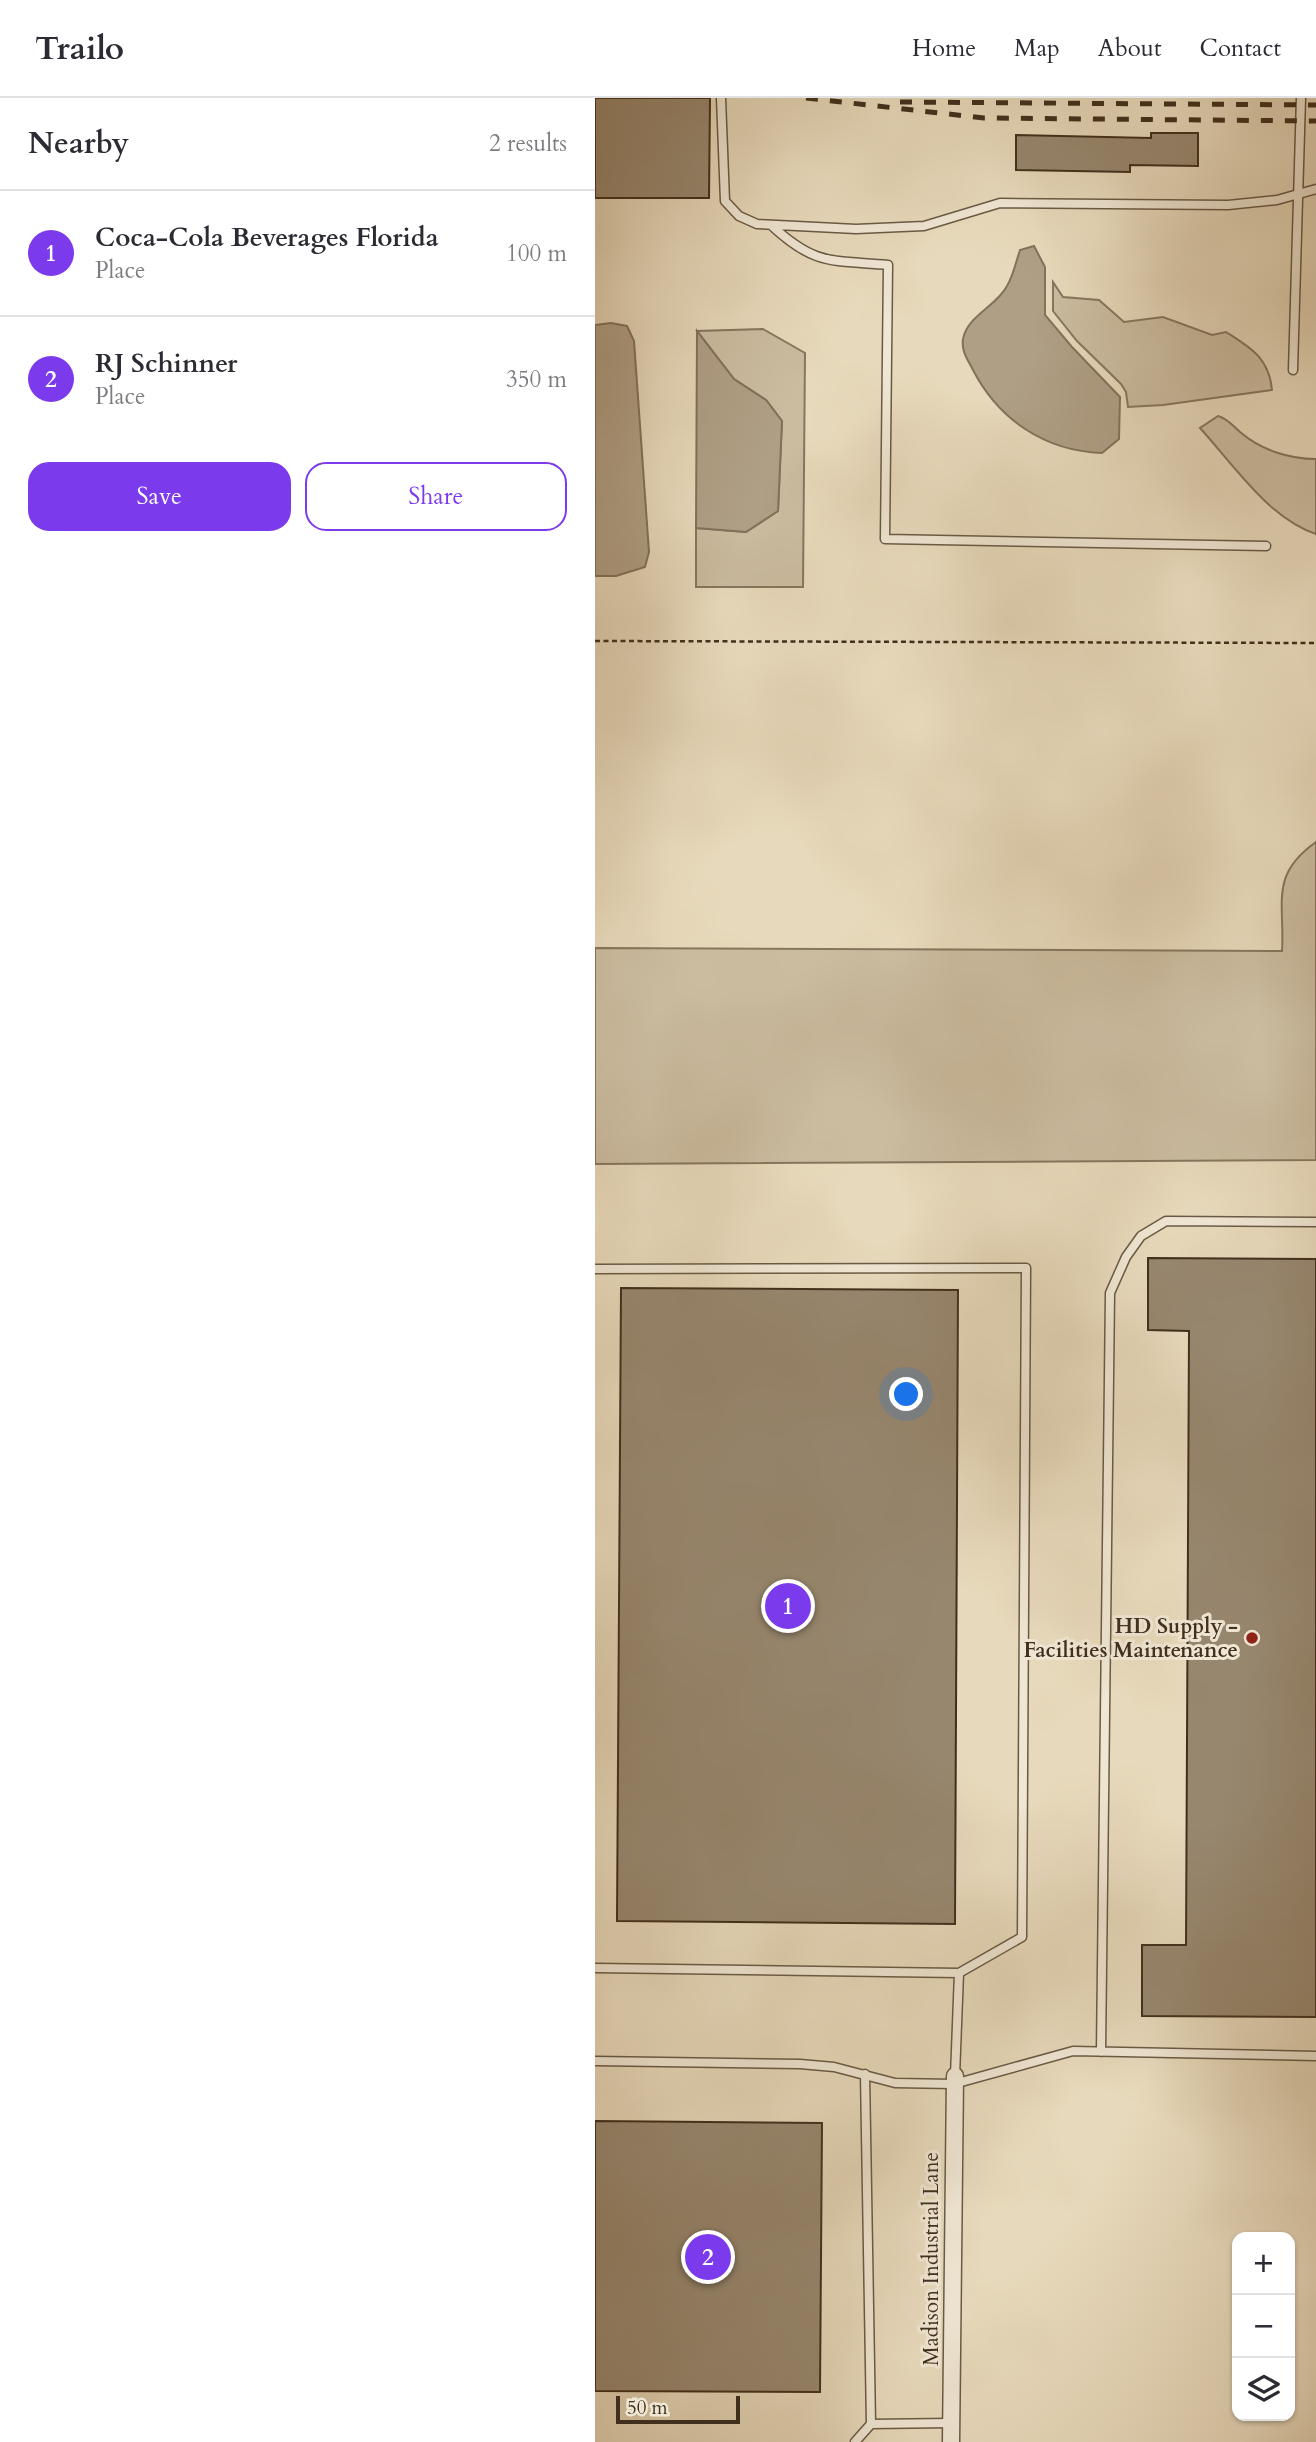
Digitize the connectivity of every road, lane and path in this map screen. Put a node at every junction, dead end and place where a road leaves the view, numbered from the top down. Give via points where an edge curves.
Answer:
1 (721, 98) edge
2 (1301, 98) edge
3 (1316, 189) edge
4 (1300, 194) junction
5 (771, 225) junction
6 (1293, 370) dead end
7 (1266, 546) dead end
8 (595, 641) edge
9 (1316, 643) edge
10 (1316, 1222) edge
11 (595, 1269) edge
12 (595, 1968) edge
13 (960, 1973) junction
14 (1101, 2052) junction
15 (1316, 2056) edge
16 (595, 2061) edge
17 (865, 2074) junction
18 (954, 2080) junction
19 (951, 2423) junction
20 (870, 2424) junction
21 (855, 2442) edge
22 (951, 2442) edge

1 - 5 lane via 725,201 739,216
2 - 4 lane
3 - 4 lane
4 - 5 lane via 1228,205 1000,203 924,226
4 - 6 lane
5 - 7 lane via 796,248 819,259 888,265 885,540
8 - 9 path
10 - 14 lane via 1166,1221 1141,1236 1110,1293
11 - 13 lane via 1026,1268 1022,1937
12 - 13 lane
13 - 18 lane
14 - 15 lane
14 - 18 lane via 1073,2051
16 - 17 lane via 800,2064
17 - 18 lane via 895,2083
17 - 20 lane
18 - 19 street, Madison Industrial Lane
19 - 20 lane
19 - 22 street, Madison Industrial Lane
20 - 21 lane

